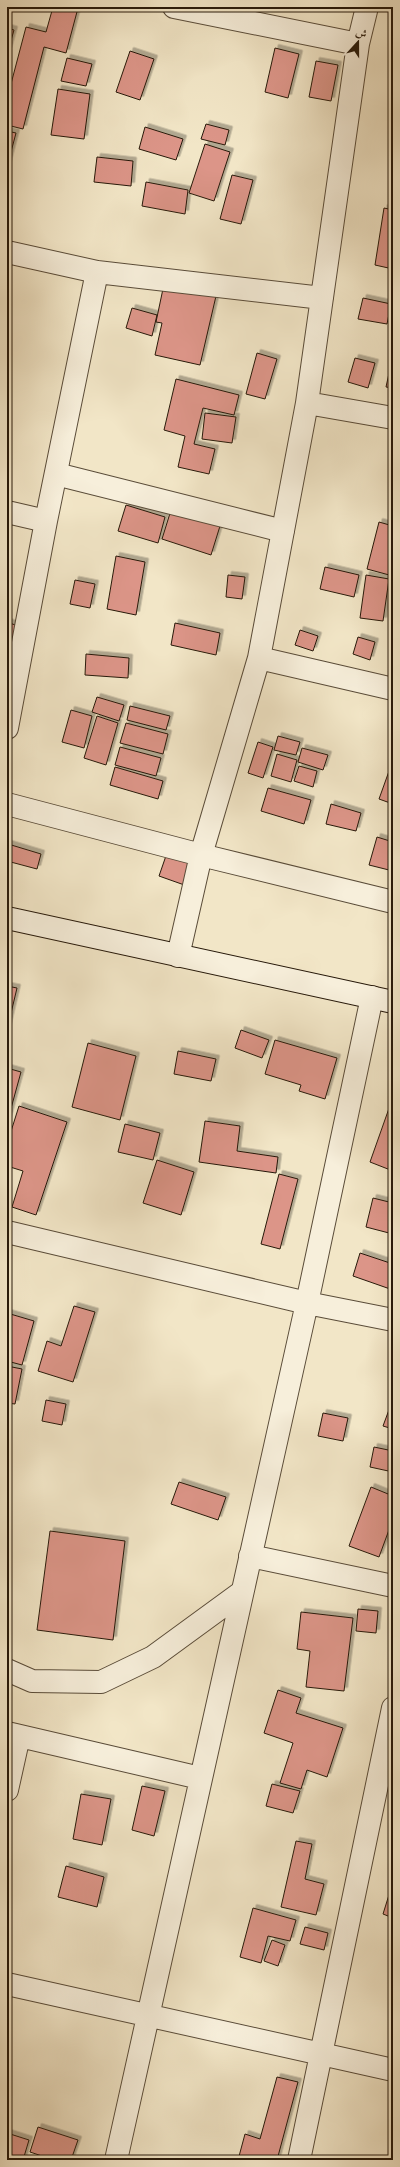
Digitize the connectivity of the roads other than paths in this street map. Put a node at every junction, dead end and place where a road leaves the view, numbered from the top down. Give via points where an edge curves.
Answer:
1 (174, 7) edge
2 (367, 7) edge
3 (358, 44) junction
4 (7, 252) edge
5 (97, 272) junction
6 (322, 298) junction
7 (307, 403) junction
8 (393, 418) edge
9 (56, 474) junction
10 (7, 512) edge
11 (46, 521) junction
12 (283, 530) junction
13 (259, 658) junction
14 (393, 689) edge
15 (7, 728) edge
16 (7, 804) edge
17 (201, 855) junction
18 (393, 902) edge
19 (7, 918) edge
20 (178, 956) junction
21 (372, 997) junction
22 (393, 1002) edge
23 (7, 1232) edge
24 (307, 1303) junction
25 (393, 1320) edge
26 (250, 1556) junction
27 (393, 1586) edge
28 (242, 1592) junction
29 (7, 1670) edge
30 (393, 1708) edge
31 (13, 1735) edge
32 (200, 1778) junction
33 (7, 1790) edge
34 (7, 1984) edge
35 (149, 2017) junction
36 (322, 2054) junction
37 (393, 2070) edge
38 (116, 2160) edge
39 (299, 2160) edge

1 - 3 street
2 - 3 street
3 - 6 street
4 - 5 street
5 - 6 street
5 - 9 street
6 - 7 street
7 - 8 street
7 - 12 street
9 - 11 street
9 - 12 street
10 - 11 street
11 - 15 street
12 - 13 street
13 - 14 street
13 - 17 street
16 - 17 street
17 - 18 street
17 - 20 street
19 - 20 street
20 - 21 street
21 - 22 street
21 - 24 street
23 - 24 street
24 - 25 street
24 - 26 street
26 - 27 street
26 - 28 street
28 - 29 street via 153,1657 101,1682 32,1681
28 - 32 street
30 - 36 street
31 - 32 street
31 - 33 street
32 - 35 street
34 - 35 street
35 - 36 street
35 - 38 street
36 - 37 street
36 - 39 street

